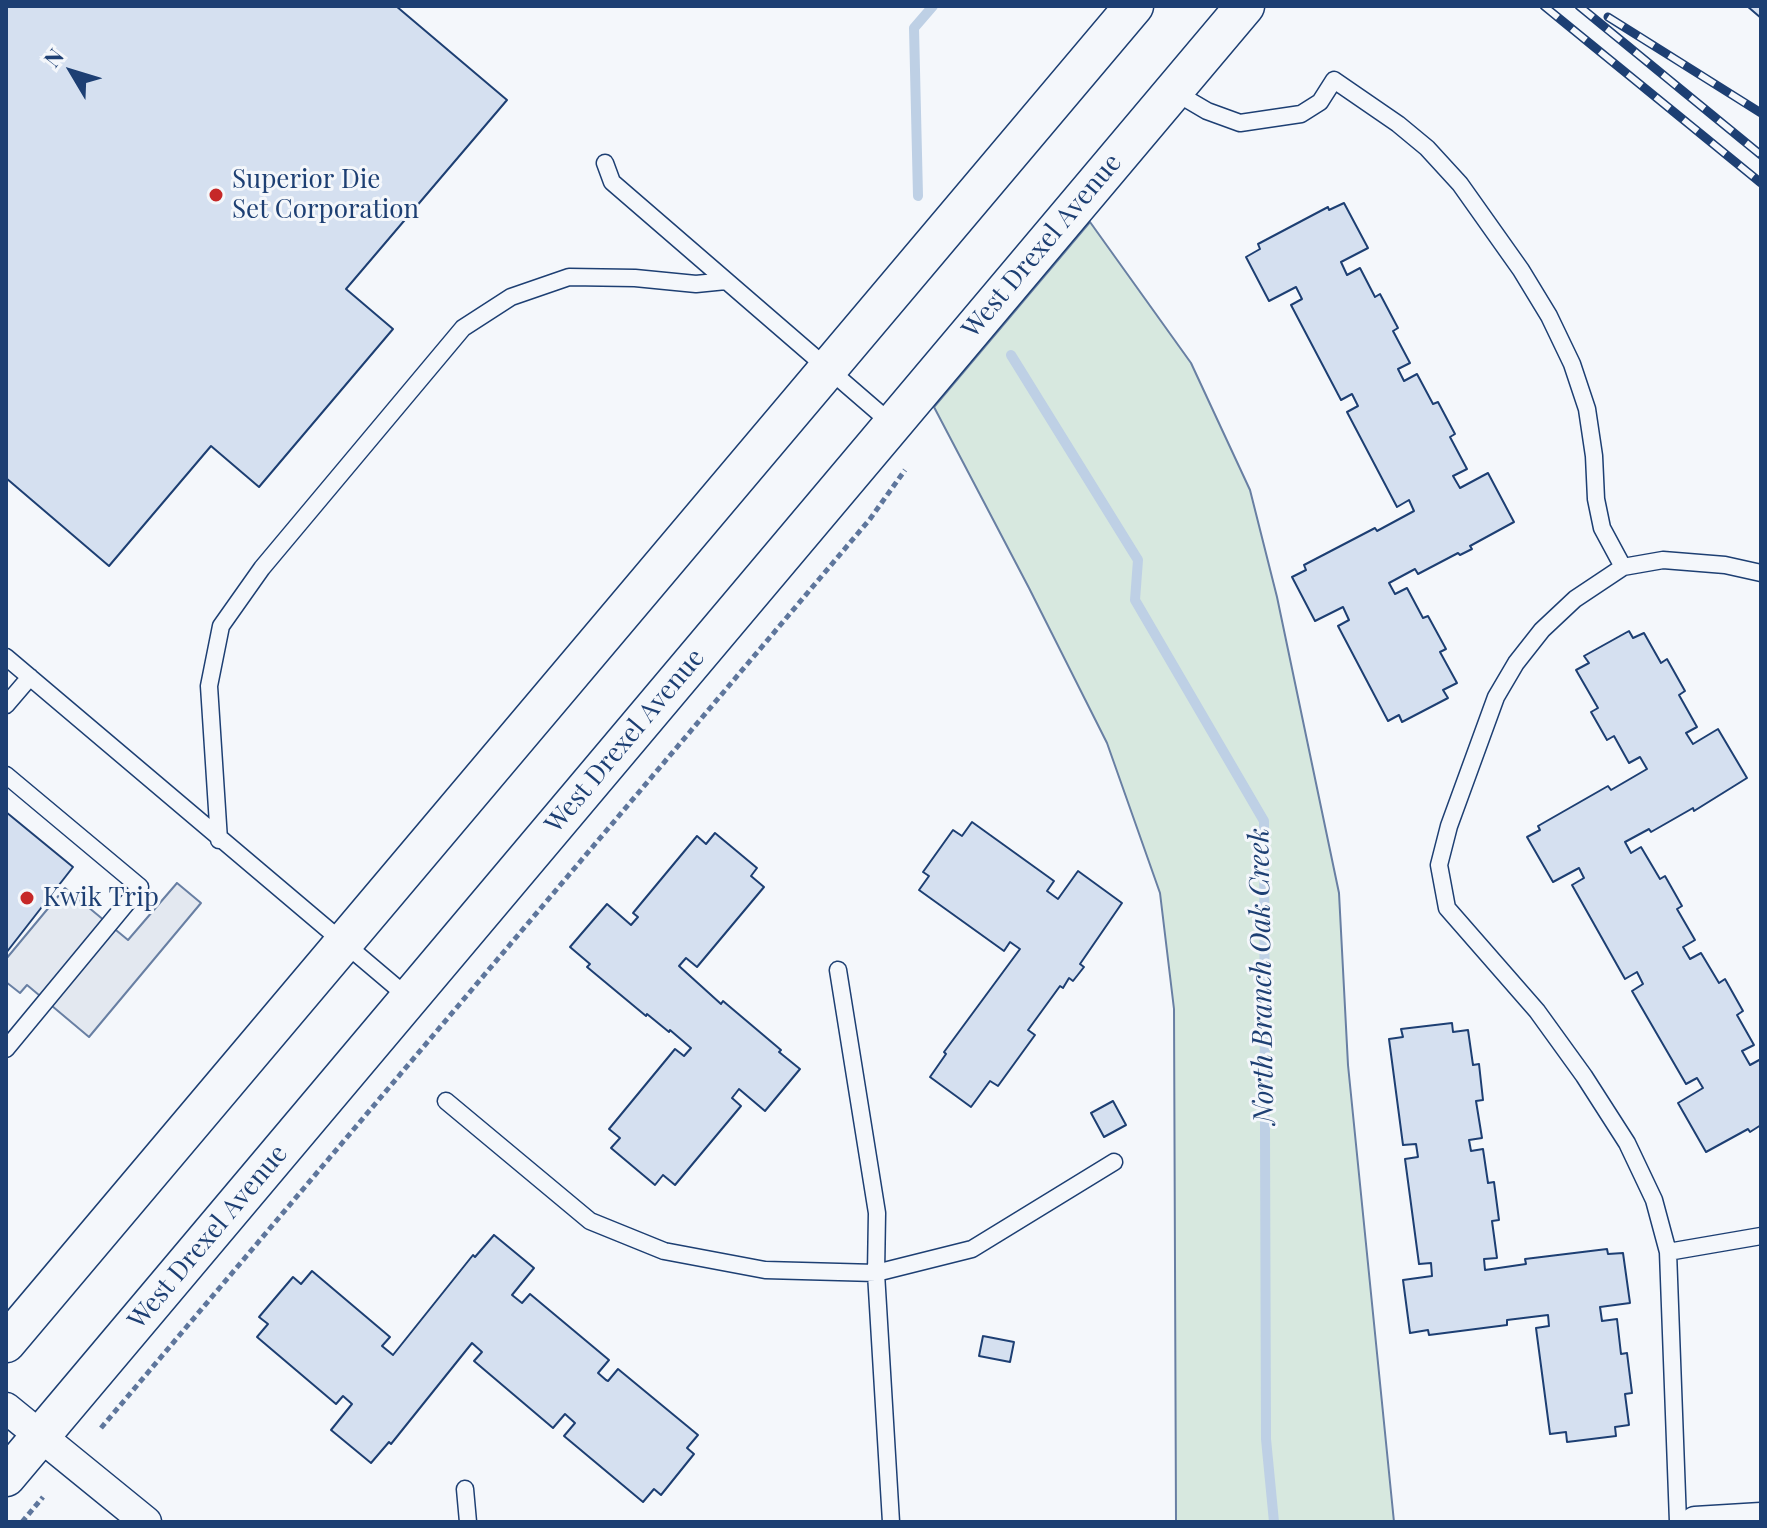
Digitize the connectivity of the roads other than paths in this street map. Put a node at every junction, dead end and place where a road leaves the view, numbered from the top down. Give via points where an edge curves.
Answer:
1 (1134, 6) edge
2 (1245, 6) edge
3 (1173, 91) junction
4 (605, 163) dead end
5 (726, 281) junction
6 (826, 368) junction
7 (892, 424) junction
8 (1623, 567) junction
9 (1761, 573) edge
10 (6, 657) edge
11 (30, 677) junction
12 (6, 705) edge
13 (6, 775) edge
14 (219, 840) junction
15 (343, 942) junction
16 (838, 970) dead end
17 (409, 998) junction
18 (6, 1049) edge
19 (446, 1101) dead end
20 (1114, 1162) dead end
21 (1761, 1236) edge
22 (1668, 1252) junction
23 (876, 1273) junction
24 (6, 1343) edge
25 (6, 1408) edge
26 (40, 1437) junction
27 (6, 1477) edge
28 (465, 1489) dead end
29 (1761, 1518) edge
30 (146, 1522) edge
31 (468, 1522) edge
32 (891, 1522) edge
33 (1678, 1522) edge
34 (1695, 1522) edge

1 - 6 street
2 - 3 street, West Drexel Avenue
3 - 7 street, West Drexel Avenue
3 - 8 lane via 1240,123 1301,114 1320,102 1334,80 1427,148 1460,184 1521,270 1572,364 1587,409 1602,528
4 - 5 lane via 612,182
5 - 6 lane
5 - 14 lane via 569,277 511,297 463,328 262,568 221,626 209,686
6 - 7 lane
6 - 15 street
7 - 17 street, West Drexel Avenue
8 - 9 lane via 1663,560
8 - 22 lane via 1564,609 1516,663 1496,697 1439,865 1447,908 1537,1011 1627,1143 1654,1200
10 - 11 lane
11 - 12 lane
11 - 14 lane
13 - 18 lane via 140,887
14 - 15 lane
15 - 17 lane
15 - 24 street
16 - 23 lane via 877,1213
17 - 26 street, West Drexel Avenue
19 - 23 lane via 590,1221 664,1251 765,1270
20 - 23 lane via 972,1249
21 - 22 lane
22 - 33 lane
23 - 32 lane
25 - 26 street
26 - 27 street, West Drexel Avenue
26 - 30 street
28 - 31 lane
29 - 34 street

